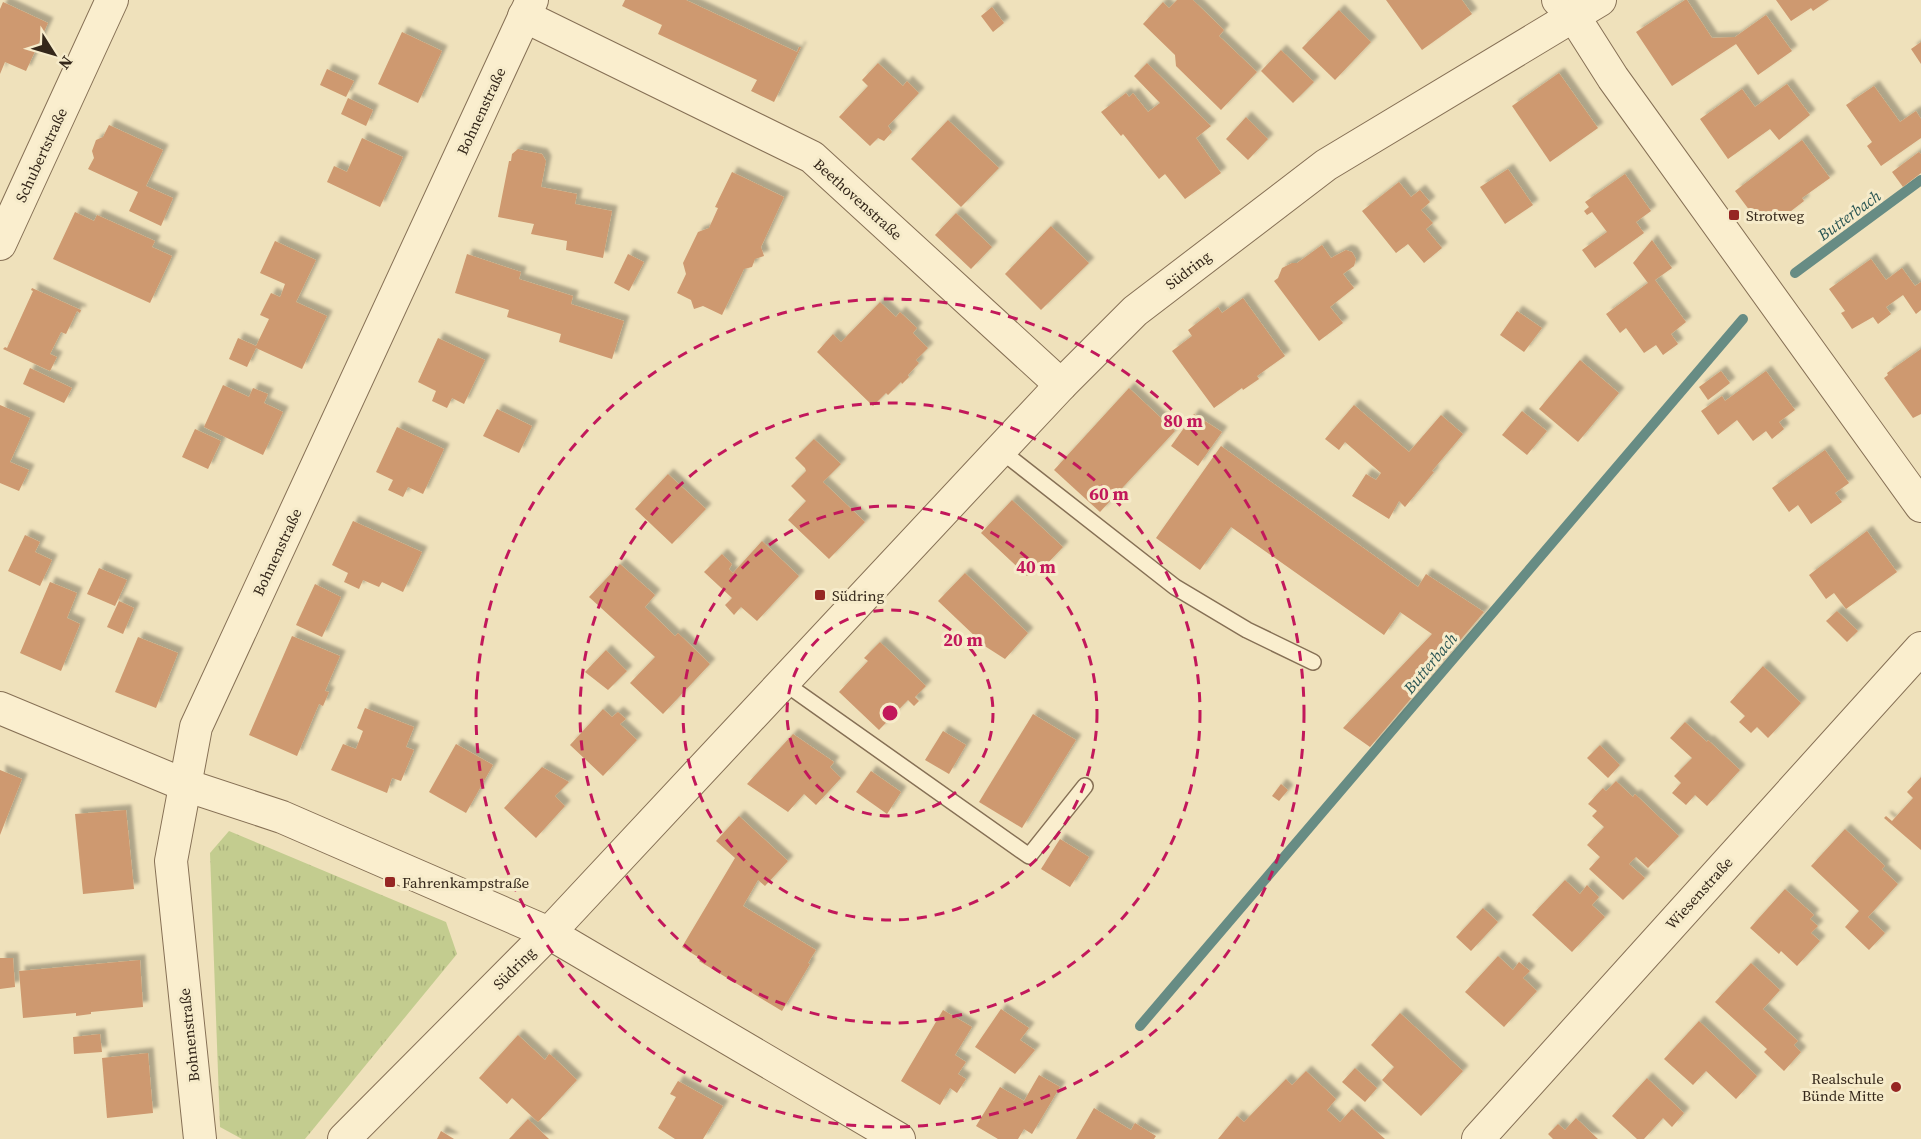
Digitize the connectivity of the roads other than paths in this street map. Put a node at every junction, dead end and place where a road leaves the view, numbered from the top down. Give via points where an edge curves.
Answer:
1 (112, 0) edge
2 (1600, 0) edge
3 (1565, 7) edge
4 (528, 8) edge
5 (0, 244) edge
6 (1061, 385) junction
7 (1000, 450) junction
8 (1921, 506) edge
9 (1921, 648) edge
10 (1313, 662) dead end
11 (783, 682) junction
12 (0, 708) edge
13 (185, 785) junction
14 (1085, 786) dead end
15 (549, 933) junction
16 (200, 1139) edge
17 (344, 1139) edge
18 (899, 1139) edge
19 (1478, 1139) edge

1 - 5 street, Schubertstraße
2 - 3 street, Südring
3 - 6 street, Südring via 1326,165 1135,311
3 - 8 street
4 - 6 street, Beethovenstraße via 812,157
4 - 13 street, Bohnenstraße via 196,727
6 - 7 street, Südring
7 - 10 lane via 1175,586 1247,630
7 - 11 street, Südring
9 - 19 street, Wiesenstraße
11 - 14 lane via 1029,856
11 - 15 street, Südring
12 - 13 street
13 - 15 street via 282,817
13 - 16 street, Bohnenstraße via 171,861
15 - 17 street, Südring
15 - 18 street

